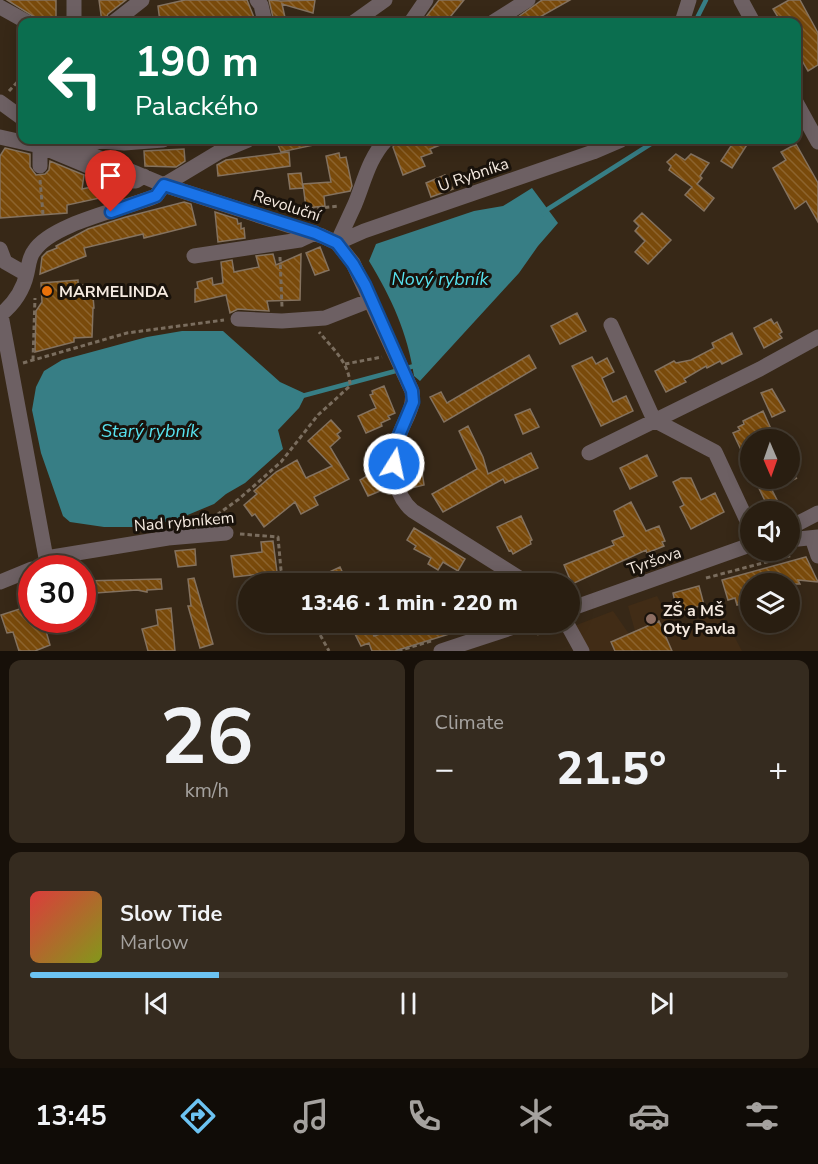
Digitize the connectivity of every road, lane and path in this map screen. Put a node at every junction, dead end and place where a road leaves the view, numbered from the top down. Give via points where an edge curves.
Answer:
1 (74, 0) edge
2 (142, 0) edge
3 (257, 0) edge
4 (385, 0) edge
5 (426, 0) edge
6 (528, 0) edge
7 (688, 0) edge
8 (741, 0) edge
9 (0, 7) edge
10 (20, 18) edge
11 (74, 18) edge
12 (119, 18) edge
13 (264, 18) edge
14 (360, 18) edge
15 (414, 18) edge
16 (499, 18) edge
17 (683, 18) edge
18 (751, 18) edge
19 (18, 82) edge
20 (3, 99) edge
21 (801, 111) edge
22 (18, 113) edge
23 (0, 137) edge
24 (18, 141) edge
25 (818, 142) edge
26 (31, 144) edge
27 (64, 144) edge
28 (238, 144) edge
29 (382, 144) edge
30 (612, 144) edge
31 (40, 146) junction
32 (40, 166) joint
33 (144, 176) junction
34 (164, 185) junction
35 (355, 204) junction
36 (44, 214) dead end
37 (272, 220) junction
38 (315, 233) junction
39 (279, 243) junction
40 (337, 243) junction
41 (0, 249) edge
42 (194, 256) dead end
43 (27, 274) junction
44 (36, 291) dead end
45 (371, 300) junction
46 (0, 315) edge
47 (238, 319) joint
48 (309, 320) junction
49 (282, 321) junction
50 (611, 325) dead end
51 (818, 337) edge
52 (393, 357) junction
53 (33, 360) junction
54 (345, 364) junction
55 (11, 367) junction
56 (654, 420) junction
57 (589, 453) dead end
58 (740, 506) edge
59 (818, 513) edge
60 (205, 522) dead end
61 (800, 522) edge
62 (226, 533) joint
63 (815, 537) edge
64 (800, 539) edge
65 (740, 549) edge
66 (45, 555) edge
67 (64, 555) edge
68 (818, 556) edge
69 (282, 573) edge
70 (521, 573) edge
71 (18, 575) edge
72 (0, 582) edge
73 (580, 605) edge
74 (320, 633) edge
75 (496, 633) edge
76 (572, 633) edge
77 (329, 651) edge
78 (442, 651) edge
79 (582, 651) edge

1 - 11 street
2 - 12 street
3 - 13 street
4 - 14 street
5 - 15 street
6 - 16 street
7 - 17 street
8 - 18 street
9 - 10 street
19 - 20 path
20 - 22 street
21 - 25 street
23 - 24 street
26 - 31 street
27 - 33 street, Revoluční
28 - 34 street
29 - 35 street via 371,161
30 - 40 street, U Rybníka
31 - 32 street
31 - 33 street via 124,180 136,181
32 - 36 path
33 - 34 street, Revoluční
34 - 37 street, Revoluční
34 - 43 street via 156,196 47,238 33,252
35 - 37 path via 281,213
35 - 40 street
37 - 38 street, Revoluční
38 - 39 street
38 - 40 street, Revoluční
39 - 42 street
39 - 49 path
40 - 45 street, Revoluční via 357,269
41 - 43 street via 5,262
43 - 46 street via 16,300
44 - 53 path
45 - 48 street via 325,318
45 - 52 street, Revoluční
46 - 55 street
47 - 49 street
47 - 53 path via 127,333
48 - 49 street
48 - 54 path
50 - 56 street
51 - 56 street
52 - 54 path
52 - 70 street, Revoluční via 412,391 413,402 394,457 402,500 413,512
53 - 55 path
54 - 60 path via 350,386 318,415 280,462 239,499
55 - 66 street
56 - 57 street
56 - 58 street via 715,452
59 - 61 street
62 - 67 street, Nad rybníkem
62 - 69 path, Nad rybníkem via 278,537
63 - 64 street
63 - 68 street
65 - 73 street, Tyršova
71 - 72 street
74 - 77 path
75 - 78 street
76 - 79 street

